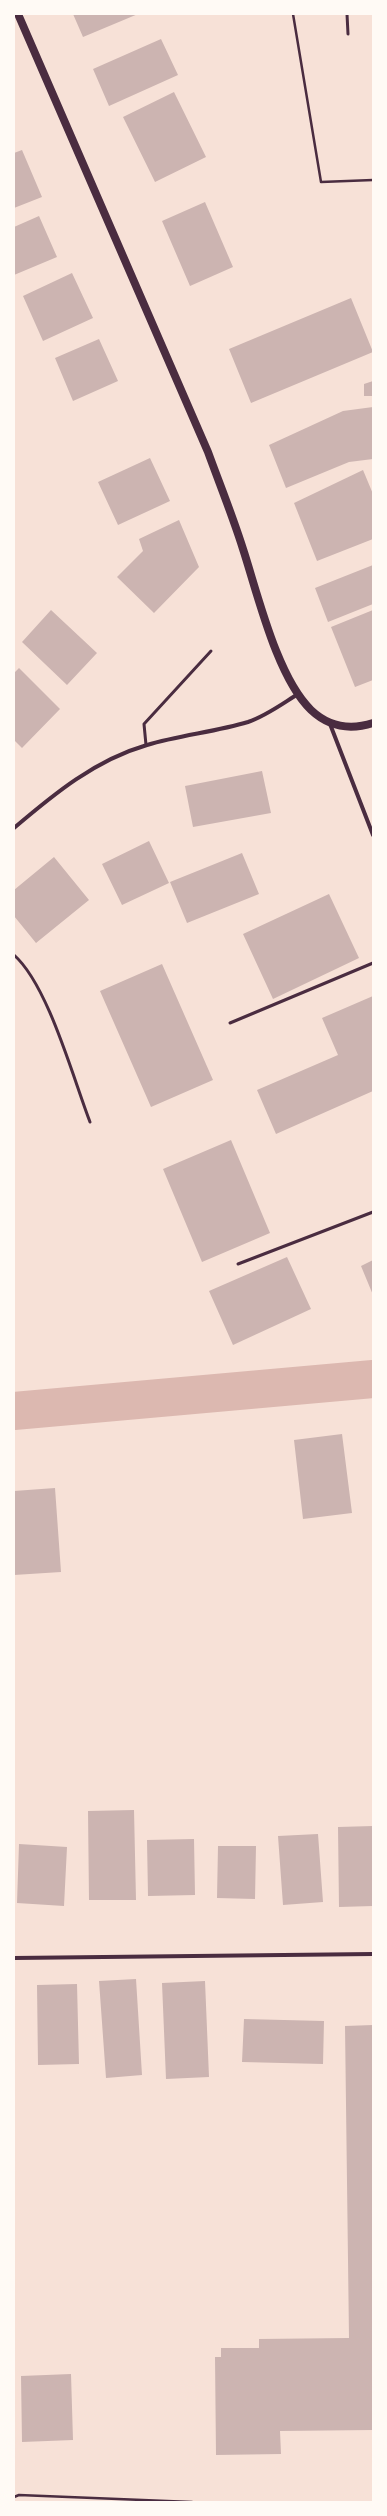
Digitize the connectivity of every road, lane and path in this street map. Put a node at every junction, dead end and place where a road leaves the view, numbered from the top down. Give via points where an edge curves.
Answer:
1 (18, 14) edge
2 (293, 14) edge
3 (347, 14) edge
4 (348, 34) dead end
5 (373, 180) edge
6 (211, 651) dead end
7 (298, 694) junction
8 (373, 723) edge
9 (330, 724) junction
10 (146, 745) junction
11 (14, 828) edge
12 (373, 835) edge
13 (14, 954) edge
14 (373, 963) edge
15 (230, 1023) dead end
16 (90, 1122) dead end
17 (373, 1212) edge
18 (238, 1264) dead end
19 (373, 1954) edge
20 (14, 1958) edge
21 (14, 2497) edge
22 (192, 2502) edge

1 - 7 main road via 208,452 232,515 273,641
2 - 5 path via 321,182
3 - 4 lane
6 - 10 lane via 144,724
7 - 9 main road via 312,710
7 - 10 street via 248,722
8 - 9 main road via 356,727
9 - 12 street
10 - 11 street via 95,767 50,798
13 - 16 lane via 23,963 44,998
14 - 15 lane
17 - 18 lane
19 - 20 street
21 - 22 path via 20,2495

